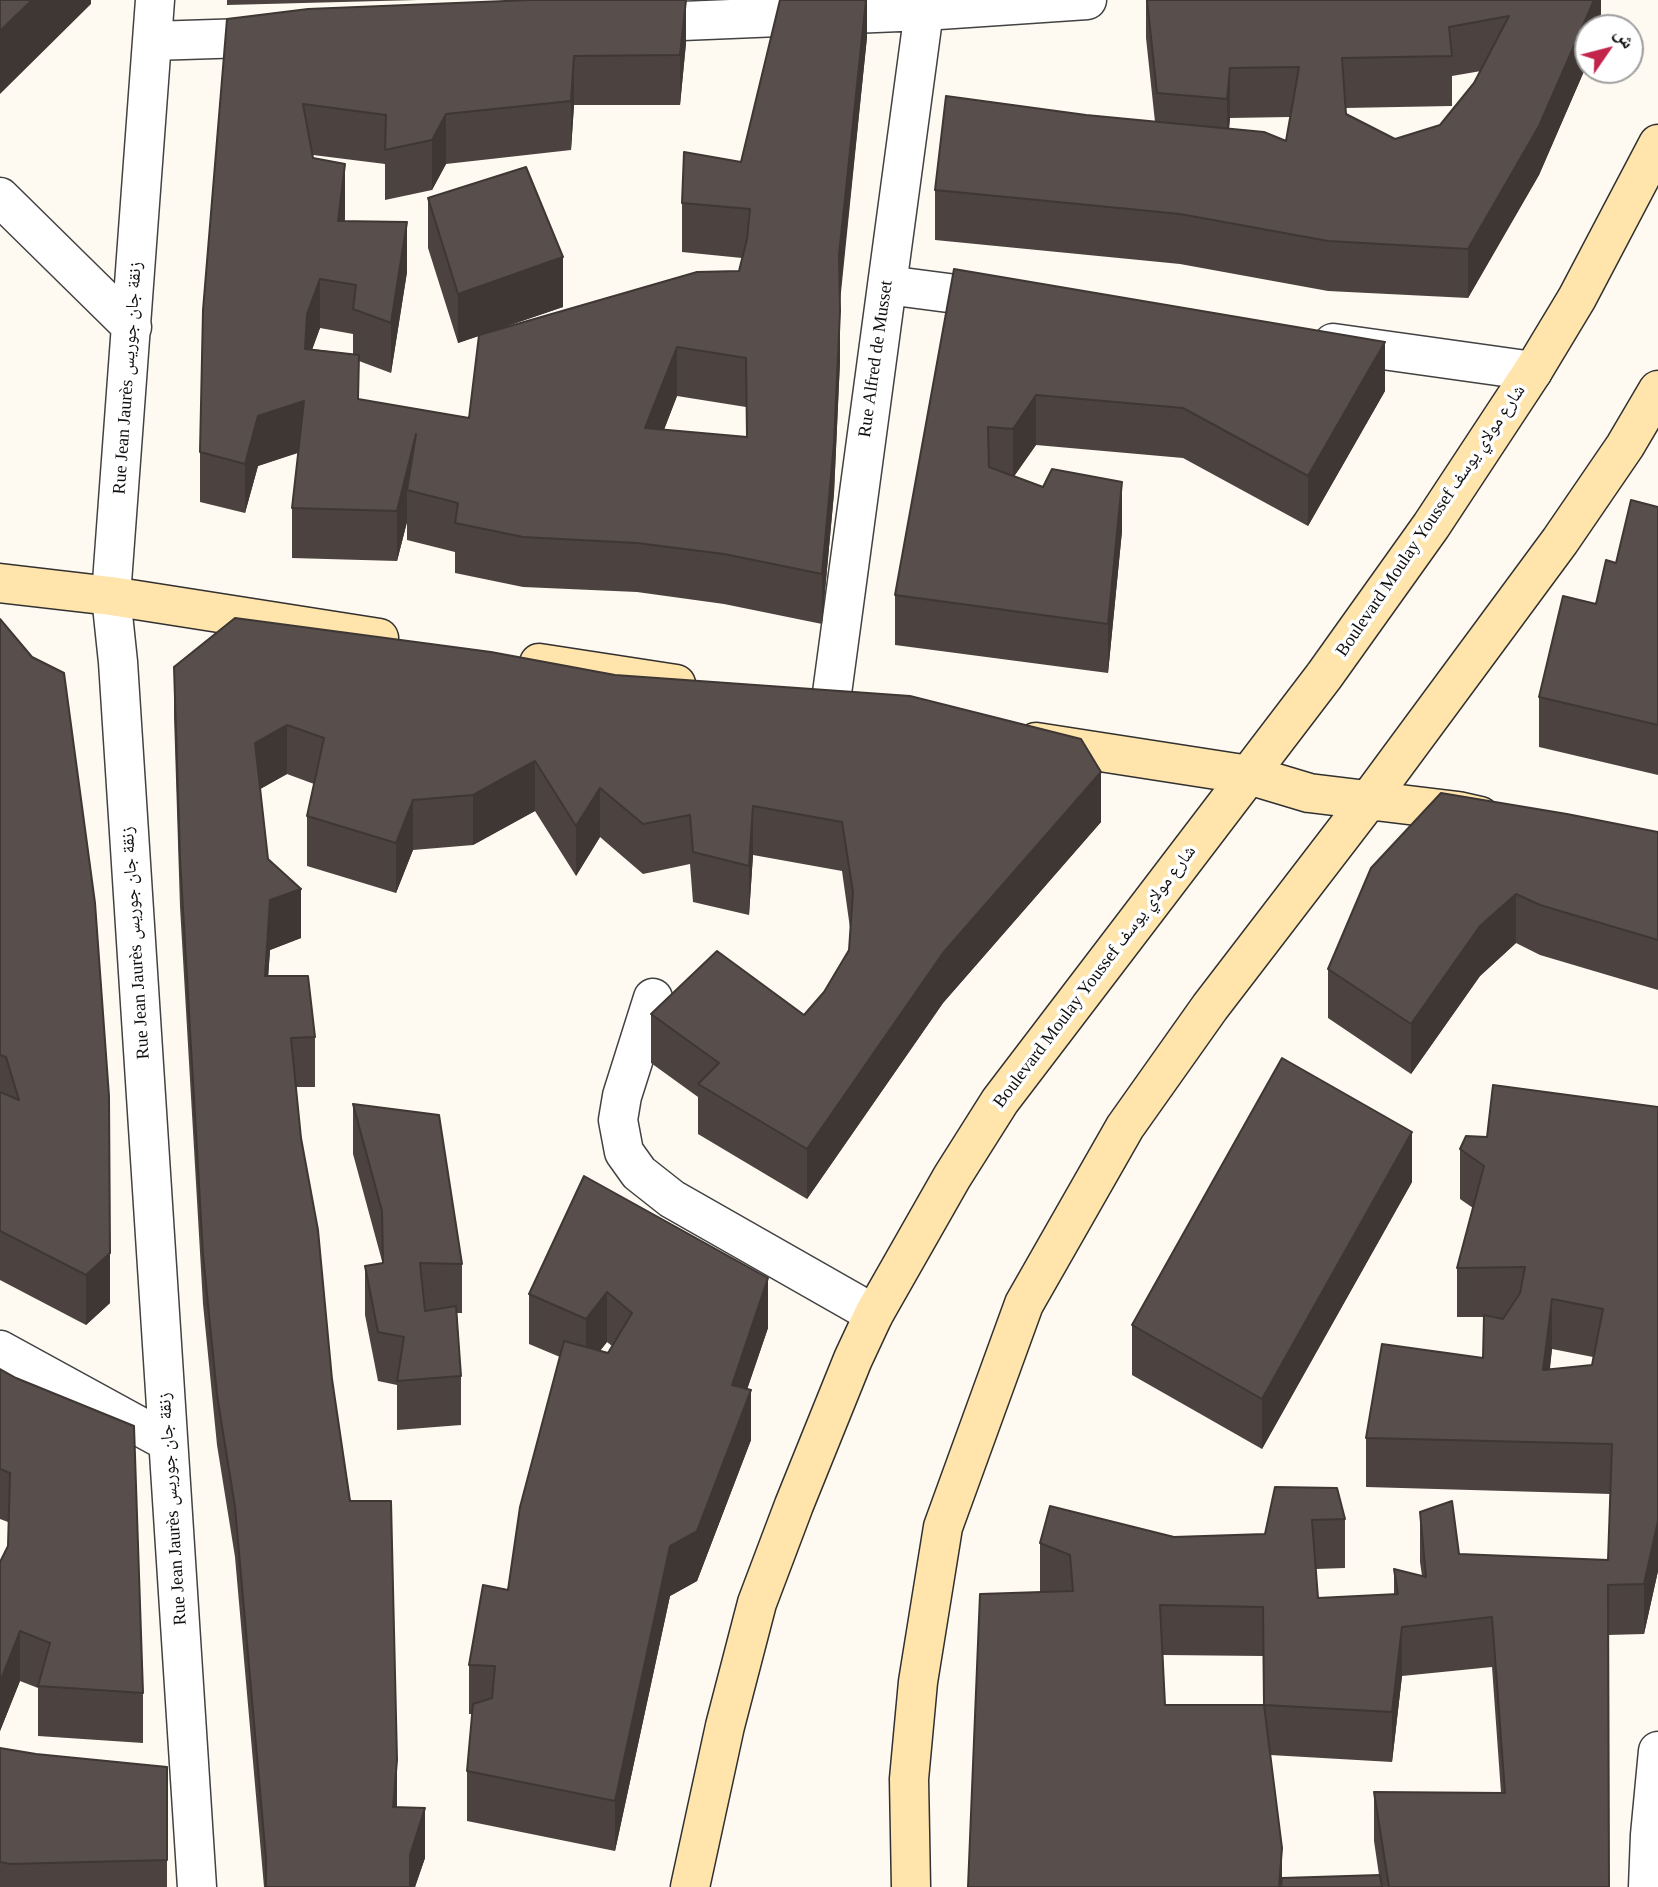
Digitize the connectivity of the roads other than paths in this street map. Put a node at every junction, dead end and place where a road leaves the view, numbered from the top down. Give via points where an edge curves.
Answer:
1 (155, 0) edge
2 (1087, 0) edge
3 (924, 11) junction
4 (593, 24) edge
5 (317, 35) edge
6 (152, 41) junction
7 (1658, 144) edge
8 (0, 197) edge
9 (887, 285) junction
10 (1037, 304) edge
11 (132, 327) junction
12 (1298, 338) edge
13 (1533, 371) junction
14 (1658, 390) edge
15 (0, 583) edge
16 (111, 596) junction
17 (408, 642) edge
18 (503, 657) edge
19 (707, 689) edge
20 (816, 705) joint
21 (870, 714) edge
22 (1003, 736) edge
23 (1249, 775) junction
24 (1368, 801) junction
25 (1509, 822) edge
26 (653, 998) dead end
27 (874, 1314) junction
28 (0, 1350) edge
29 (168, 1442) junction
30 (1658, 1751) edge
31 (150, 1792) edge
32 (191, 1799) junction
33 (197, 1887) edge
34 (690, 1887) edge
35 (911, 1887) edge
36 (1648, 1887) edge

1 - 6 street, Rue Jean Jaurès زنقة جان جوريس
2 - 3 street
3 - 4 street
3 - 9 street, Rue Alfred de Musset
5 - 6 street
6 - 11 street, Rue Jean Jaurès زنقة جان جوريس
7 - 13 main road, Boulevard Moulay Youssef شارع مولاي يوسف
8 - 11 street
9 - 10 street
9 - 20 street, Rue Alfred de Musset
11 - 16 street, Rue Jean Jaurès زنقة جان جوريس
12 - 13 street
13 - 23 main road, Boulevard Moulay Youssef شارع مولاي يوسف via 1431,526
14 - 24 main road via 1560,541
15 - 16 main road
16 - 17 main road
16 - 29 street, Rue Jean Jaurès زنقة جان جوريس
18 - 19 main road
20 - 21 main road
22 - 23 main road
23 - 24 main road via 1309,793
23 - 27 main road, Boulevard Moulay Youssef شارع مولاي يوسف via 1000,1101
24 - 25 main road
24 - 35 main road via 1210,1007 1125,1127 1024,1304 943,1527 918,1682 909,1779
26 - 27 street via 622,1096 618,1120 624,1153 639,1173 672,1199
27 - 34 main road, Boulevard Moulay Youssef شارع مولاي يوسف via 757,1603
28 - 29 street
29 - 32 street, Rue Jean Jaurès زنقة جان جوريس
30 - 36 street
31 - 32 street
32 - 33 street, Rue Jean Jaurès زنقة جان جوريس

